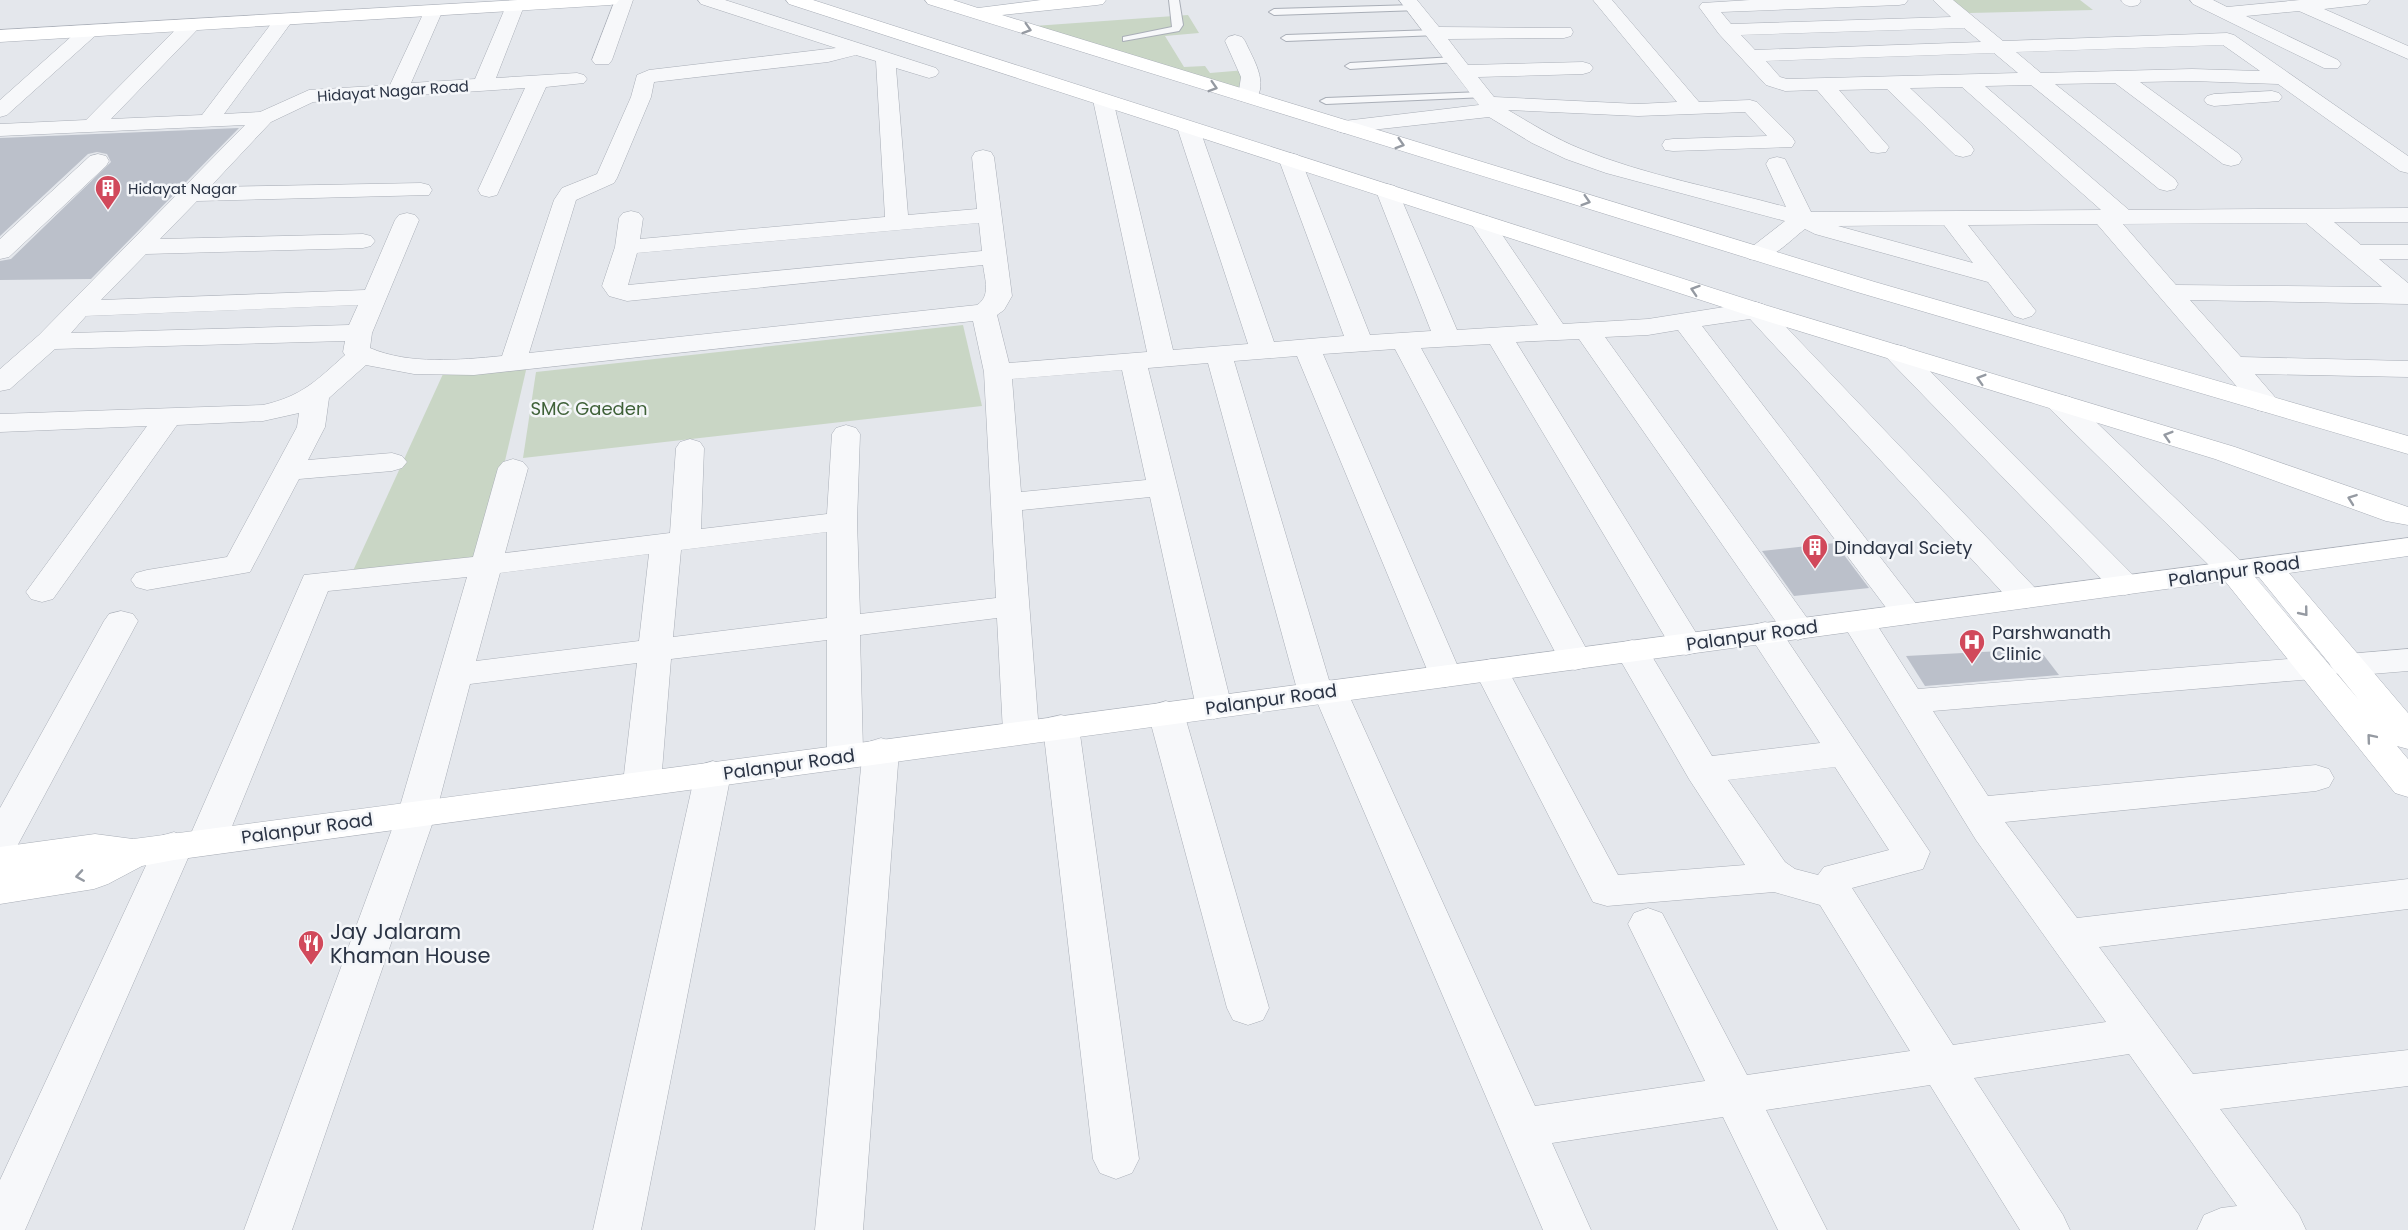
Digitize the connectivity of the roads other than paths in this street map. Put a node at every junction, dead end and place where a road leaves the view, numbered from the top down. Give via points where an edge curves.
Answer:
1 (610, 0) edge
2 (624, 0) edge
3 (707, 0) edge
4 (795, 0) edge
5 (934, 0) edge
6 (1095, 0) edge
7 (1174, 0) edge
8 (1602, 0) edge
9 (1899, 0) edge
10 (1942, 0) edge
11 (2199, 0) edge
12 (2361, 0) edge
13 (2297, 3) edge
14 (1411, 4) edge
15 (1001, 5) edge
16 (435, 6) edge
17 (515, 6) junction
18 (971, 12) junction
19 (1274, 12) dead end
20 (2225, 13) junction
21 (284, 20) junction
22 (0, 24) edge
23 (190, 26) junction
24 (874, 26) junction
25 (1975, 27) junction
26 (1726, 30) junction
27 (2110, 30) dead end
28 (89, 31) junction
29 (1564, 32) dead end
30 (1434, 33) junction
31 (2408, 35) edge
32 (0, 36) edge
33 (1286, 38) dead end
34 (2374, 38) junction
35 (1127, 39) dead end
36 (1235, 41) dead end
37 (2295, 46) junction
38 (859, 48) junction
39 (2000, 48) junction
40 (2408, 53) edge
41 (1750, 56) junction
42 (885, 57) junction
43 (602, 60) dead end
44 (2331, 64) dead end
45 (1459, 65) junction
46 (1350, 66) dead end
47 (1583, 68) dead end
48 (929, 72) dead end
49 (2120, 77) junction
50 (2036, 78) junction
51 (2282, 78) junction
52 (577, 80) dead end
53 (1966, 80) junction
54 (538, 82) junction
55 (1892, 82) junction
56 (1822, 83) junction
57 (483, 85) junction
58 (398, 90) junction
59 (2308, 96) junction
60 (1248, 97) junction
61 (1103, 100) junction
62 (2214, 100) dead end
63 (1326, 101) dead end
64 (1488, 103) junction
65 (1693, 108) junction
66 (0, 111) edge
67 (264, 118) junction
68 (209, 120) junction
69 (92, 126) junction
70 (1188, 127) junction
71 (1344, 127) junction
72 (0, 130) edge
73 (1784, 142) junction
74 (2376, 144) junction
75 (2408, 144) edge
76 (1878, 147) dead end
77 (1963, 150) dead end
78 (983, 157) dead end
79 (2232, 159) dead end
80 (1290, 160) junction
81 (98, 161) dead end
82 (1760, 164) junction
83 (2408, 166) edge
84 (2167, 184) dead end
85 (421, 190) dead end
86 (489, 190) dead end
87 (1387, 191) junction
88 (190, 194) junction
89 (990, 215) junction
90 (2408, 215) edge
91 (2113, 216) junction
92 (2312, 216) junction
93 (1950, 217) junction
94 (631, 218) dead end
95 (1803, 219) junction
96 (407, 220) dead end
97 (1482, 222) junction
98 (897, 223) junction
99 (363, 241) dead end
100 (139, 247) junction
101 (627, 247) junction
102 (0, 252) edge
103 (2355, 252) junction
104 (2408, 252) edge
105 (1758, 254) junction
106 (995, 257) junction
107 (1997, 277) junction
108 (2405, 291) edge
109 (2170, 292) junction
110 (374, 297) junction
111 (79, 309) junction
112 (1756, 310) junction
113 (2023, 311) dead end
114 (984, 312) junction
115 (1685, 322) junction
116 (1587, 331) junction
117 (1555, 332) junction
118 (1498, 335) junction
119 (1447, 338) junction
120 (1404, 340) junction
121 (48, 341) junction
122 (1360, 343) junction
123 (360, 344) junction
124 (1307, 347) junction
125 (1264, 351) junction
126 (1897, 353) junction
127 (1219, 354) junction
128 (1147, 360) junction
129 (513, 362) junction
130 (2233, 364) junction
131 (2408, 369) edge
132 (998, 372) junction
133 (0, 383) edge
134 (315, 396) junction
135 (2060, 403) junction
136 (2268, 404) junction
137 (169, 417) junction
138 (0, 423) edge
139 (846, 434) dead end
140 (2408, 445) edge
141 (690, 448) dead end
142 (392, 462) dead end
143 (513, 468) dead end
144 (288, 471) junction
145 (1163, 487) junction
146 (1006, 502) junction
147 (2408, 516) edge
148 (842, 521) junction
149 (675, 541) junction
150 (2408, 547) edge
151 (486, 565) junction
152 (2250, 569) junction
153 (147, 580) dead end
154 (2125, 585) junction
155 (42, 592) dead end
156 (2026, 598) junction
157 (1013, 606) junction
158 (1908, 614) junction
159 (121, 621) dead end
160 (1858, 621) junction
161 (844, 626) junction
162 (1781, 631) junction
163 (1686, 644) junction
164 (655, 649) junction
165 (1632, 651) junction
166 (1575, 659) junction
167 (2408, 660) edge
168 (2347, 665) junction
169 (2313, 668) junction
170 (1491, 670) junction
171 (455, 675) junction
172 (1444, 676) junction
173 (1322, 692) junction
174 (1909, 701) junction
175 (1214, 707) junction
176 (1166, 713) junction
177 (1061, 727) junction
178 (1021, 732) junction
179 (2408, 737) edge
180 (1845, 753) junction
181 (863, 754) junction
182 (1702, 770) junction
183 (713, 774) junction
184 (2316, 778) dead end
185 (642, 783) junction
186 (2408, 784) edge
187 (1978, 811) junction
188 (417, 813) junction
189 (0, 842) edge
190 (190, 844) junction
191 (133, 853) junction
192 (0, 862) edge
193 (1775, 876) junction
194 (0, 889) edge
195 (1834, 894) junction
196 (2408, 894) edge
197 (1648, 924) dead end
198 (2067, 935) junction
199 (1248, 1008) dead end
200 (2139, 1035) junction
201 (1941, 1065) junction
202 (2408, 1068) edge
203 (2182, 1094) junction
204 (1734, 1095) junction
205 (1522, 1128) junction
206 (1116, 1159) dead end
207 (2279, 1226) edge
208 (0, 1230) edge
209 (268, 1230) edge
210 (617, 1230) edge
211 (839, 1230) edge
212 (1567, 1230) edge
213 (1803, 1230) edge
214 (2046, 1230) edge
215 (2221, 1230) edge

1 - 17 street
2 - 43 street
3 - 38 street
4 - 24 street
5 - 18 street
6 - 15 street
7 - 35 lane via 1179,25 1175,29
8 - 65 street
9 - 26 street via 1708,7
10 - 25 street
11 - 20 street
12 - 13 street
13 - 20 street
13 - 34 street
14 - 19 lane
14 - 30 street
15 - 18 street
16 - 17 street
16 - 21 street
16 - 22 street
16 - 58 street
17 - 57 street
18 - 24 street
18 -> 60 street
20 - 37 street
21 - 23 street
21 - 68 street
23 - 28 street
23 - 69 street
24 - 61 street
25 - 26 street
25 - 27 street
25 - 39 street
26 - 41 street
28 - 32 street
28 - 66 street
29 - 30 street
30 - 33 lane
30 - 45 street
31 - 34 street
34 - 37 street
34 - 40 street
36 - 60 street via 1251,77
37 - 44 street
38 - 42 street
38 - 129 street via 828,56 644,79 641,97 606,178 570,193 565,200
39 - 41 street
39 - 50 street
39 - 51 street via 2227,39
41 - 56 street via 1780,84
42 - 48 street
42 - 98 street
45 - 46 lane
45 - 47 street
45 - 64 street
49 - 50 street
49 - 51 street
49 - 79 street
50 - 53 street
50 - 84 street
51 - 59 street
52 - 54 street, Hidayat Nagar Road
53 - 55 street
53 - 91 street
54 - 57 street, Hidayat Nagar Road
54 - 86 street
55 - 56 street
55 - 77 street
56 - 76 street
57 - 58 street, Hidayat Nagar Road
58 - 67 street, Hidayat Nagar Road via 309,96
59 - 62 street
59 - 74 street
60 - 71 street
61 - 70 street
61 - 128 street
63 - 64 lane
64 - 65 street via 1638,110
64 - 71 street
64 - 95 street via 1574,154
65 - 73 street via 1749,106
67 - 68 street
67 - 88 street, Hidayat Nagar Road
68 - 69 street
69 - 72 street
70 - 80 street
70 - 125 street
71 -> 105 street
73 - 82 street via 1797,162
73 - 82 street via 1677,155
74 - 75 street
74 - 83 street
78 - 89 street
80 - 87 street
80 - 122 street
81 - 102 street
82 - 95 street
85 - 88 street
87 - 97 street
87 - 119 street
88 - 100 street, Hidayat Nagar Road
89 - 98 street
89 - 106 street
90 - 92 street
91 - 92 street
91 - 93 street
91 - 109 street
92 - 103 street
93 - 95 street
93 - 107 street
94 - 101 street
95 - 105 street
95 - 107 street via 1823,229
96 - 110 street
112 -> 97 street
97 - 117 street
98 - 101 street
99 - 100 street
100 - 111 street, Hidayat Nagar Road
101 - 106 street via 615,286 627,293
103 - 104 street
103 - 108 street
105 - 136 street
106 - 114 street via 999,296 995,305
107 - 113 street
108 - 109 street
109 - 130 street
110 - 111 street
110 - 123 street
111 - 121 street, Hidayat Nagar Road
112 - 115 street
112 - 126 street
112 - 156 street
114 - 129 street
114 - 132 street
115 - 116 street
115 - 158 street
116 - 117 street
116 - 162 street
117 - 118 street
118 - 119 street
118 - 163 street
119 - 120 street
120 - 122 street
120 - 166 street
121 - 123 street
121 - 133 street, Hidayat Nagar Road
122 - 124 street
123 - 129 street via 369,360 392,364 474,367
123 - 134 street
124 - 125 street
124 - 172 street
125 - 127 street
135 -> 126 street
126 - 154 street
127 - 128 street
127 - 173 street
128 - 132 street
128 - 145 street
130 - 131 street
130 - 136 street
132 - 146 street
134 - 137 street via 263,413
134 - 144 street via 311,427
147 -> 135 street via 2225,453
135 - 152 street
136 - 140 street
137 - 138 street
137 - 155 street
139 - 148 street
141 - 149 street
142 - 144 street
143 - 151 street
144 - 153 street via 238,565
145 - 146 street
145 - 175 street
146 - 157 street
148 - 149 street
148 - 161 street
149 - 151 street
149 - 164 street
150 - 152 street, Palanpur Road
151 - 171 street
151 - 190 street via 315,582
152 - 154 street, Palanpur Road
152 -> 168 street
152 - 169 street
154 - 156 street, Palanpur Road
156 - 158 street, Palanpur Road
157 - 161 street
157 - 178 street
158 - 160 street, Palanpur Road
159 - 189 street
160 - 162 street, Palanpur Road
160 - 174 street
161 - 164 street
161 - 181 street
162 - 163 street, Palanpur Road
162 - 180 street
163 - 165 street, Palanpur Road
164 - 171 street
164 - 185 street
165 - 166 street, Palanpur Road
165 - 182 street
166 - 170 street, Palanpur Road
167 - 168 street
168 - 179 street
169 - 174 street
186 -> 169 street
170 - 172 street, Palanpur Road
170 - 193 street via 1607,891
171 - 188 street
172 - 173 street, Palanpur Road
173 - 175 street, Palanpur Road
173 - 205 street
174 - 187 street
175 - 176 street, Palanpur Road
176 - 177 street, Palanpur Road
176 - 199 street
177 - 178 street, Palanpur Road
177 - 206 street
178 - 181 street, Palanpur Road
180 - 182 street
180 - 195 street via 1911,852 1909,859 1838,878 1832,885
181 - 183 street, Palanpur Road
181 - 211 street
182 - 193 street
183 - 185 street, Palanpur Road
183 - 210 street
184 - 187 street
185 - 188 street, Palanpur Road
187 - 198 street
188 - 190 street, Palanpur Road
188 - 209 street
190 - 191 street, Palanpur Road
190 - 208 street
191 - 192 street, Palanpur Road via 95,848
191 -> 194 street, Palanpur Road via 94,874
193 - 195 street
195 - 201 street
196 - 198 street
197 - 204 street
198 - 200 street
200 - 201 street
200 - 203 street
201 - 204 street
201 - 214 street
202 - 203 street
203 - 207 street
204 - 205 street
204 - 213 street
205 - 212 street
207 - 215 street

